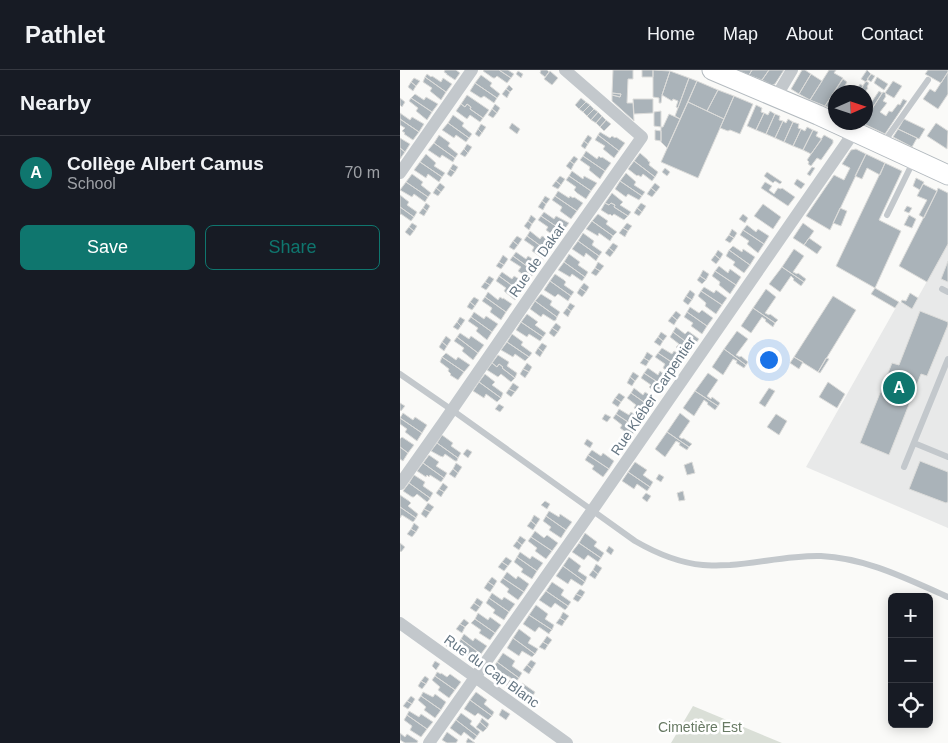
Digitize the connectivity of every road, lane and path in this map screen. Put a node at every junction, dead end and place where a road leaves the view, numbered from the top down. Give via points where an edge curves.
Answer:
1 (472, 70) edge
2 (565, 70) edge
3 (712, 70) edge
4 (792, 70) edge
5 (928, 80) dead end
6 (776, 97) junction
7 (854, 132) junction
8 (882, 145) junction
9 (914, 160) junction
10 (400, 173) edge
11 (948, 175) edge
12 (887, 216) dead end
13 (948, 359) edge
14 (400, 374) edge
15 (452, 410) junction
16 (914, 443) junction
17 (948, 457) edge
18 (904, 467) dead end
19 (400, 484) edge
20 (592, 510) junction
21 (948, 597) edge
22 (400, 623) edge
23 (476, 676) junction
24 (429, 743) edge
25 (567, 743) edge

1 - 10 street
2 - 15 street, Rue de Dakar via 642,137
3 - 6 street
4 - 6 street
5 - 8 lane
6 - 7 street
7 - 8 street
7 - 20 street, Rue Kléber Carpentier
8 - 9 street
9 - 11 street
9 - 12 lane
13 - 16 lane
14 - 15 lane
15 - 19 street, Rue de Dakar
15 - 20 lane
16 - 17 lane
16 - 18 lane
20 - 21 lane via 651,550 686,562 721,565 821,556 876,566
20 - 23 street, Rue Kléber Carpentier
22 - 23 street, Rue du Cap Blanc
23 - 24 street, Rue Kléber Carpentier
23 - 25 street, Rue du Cap Blanc

